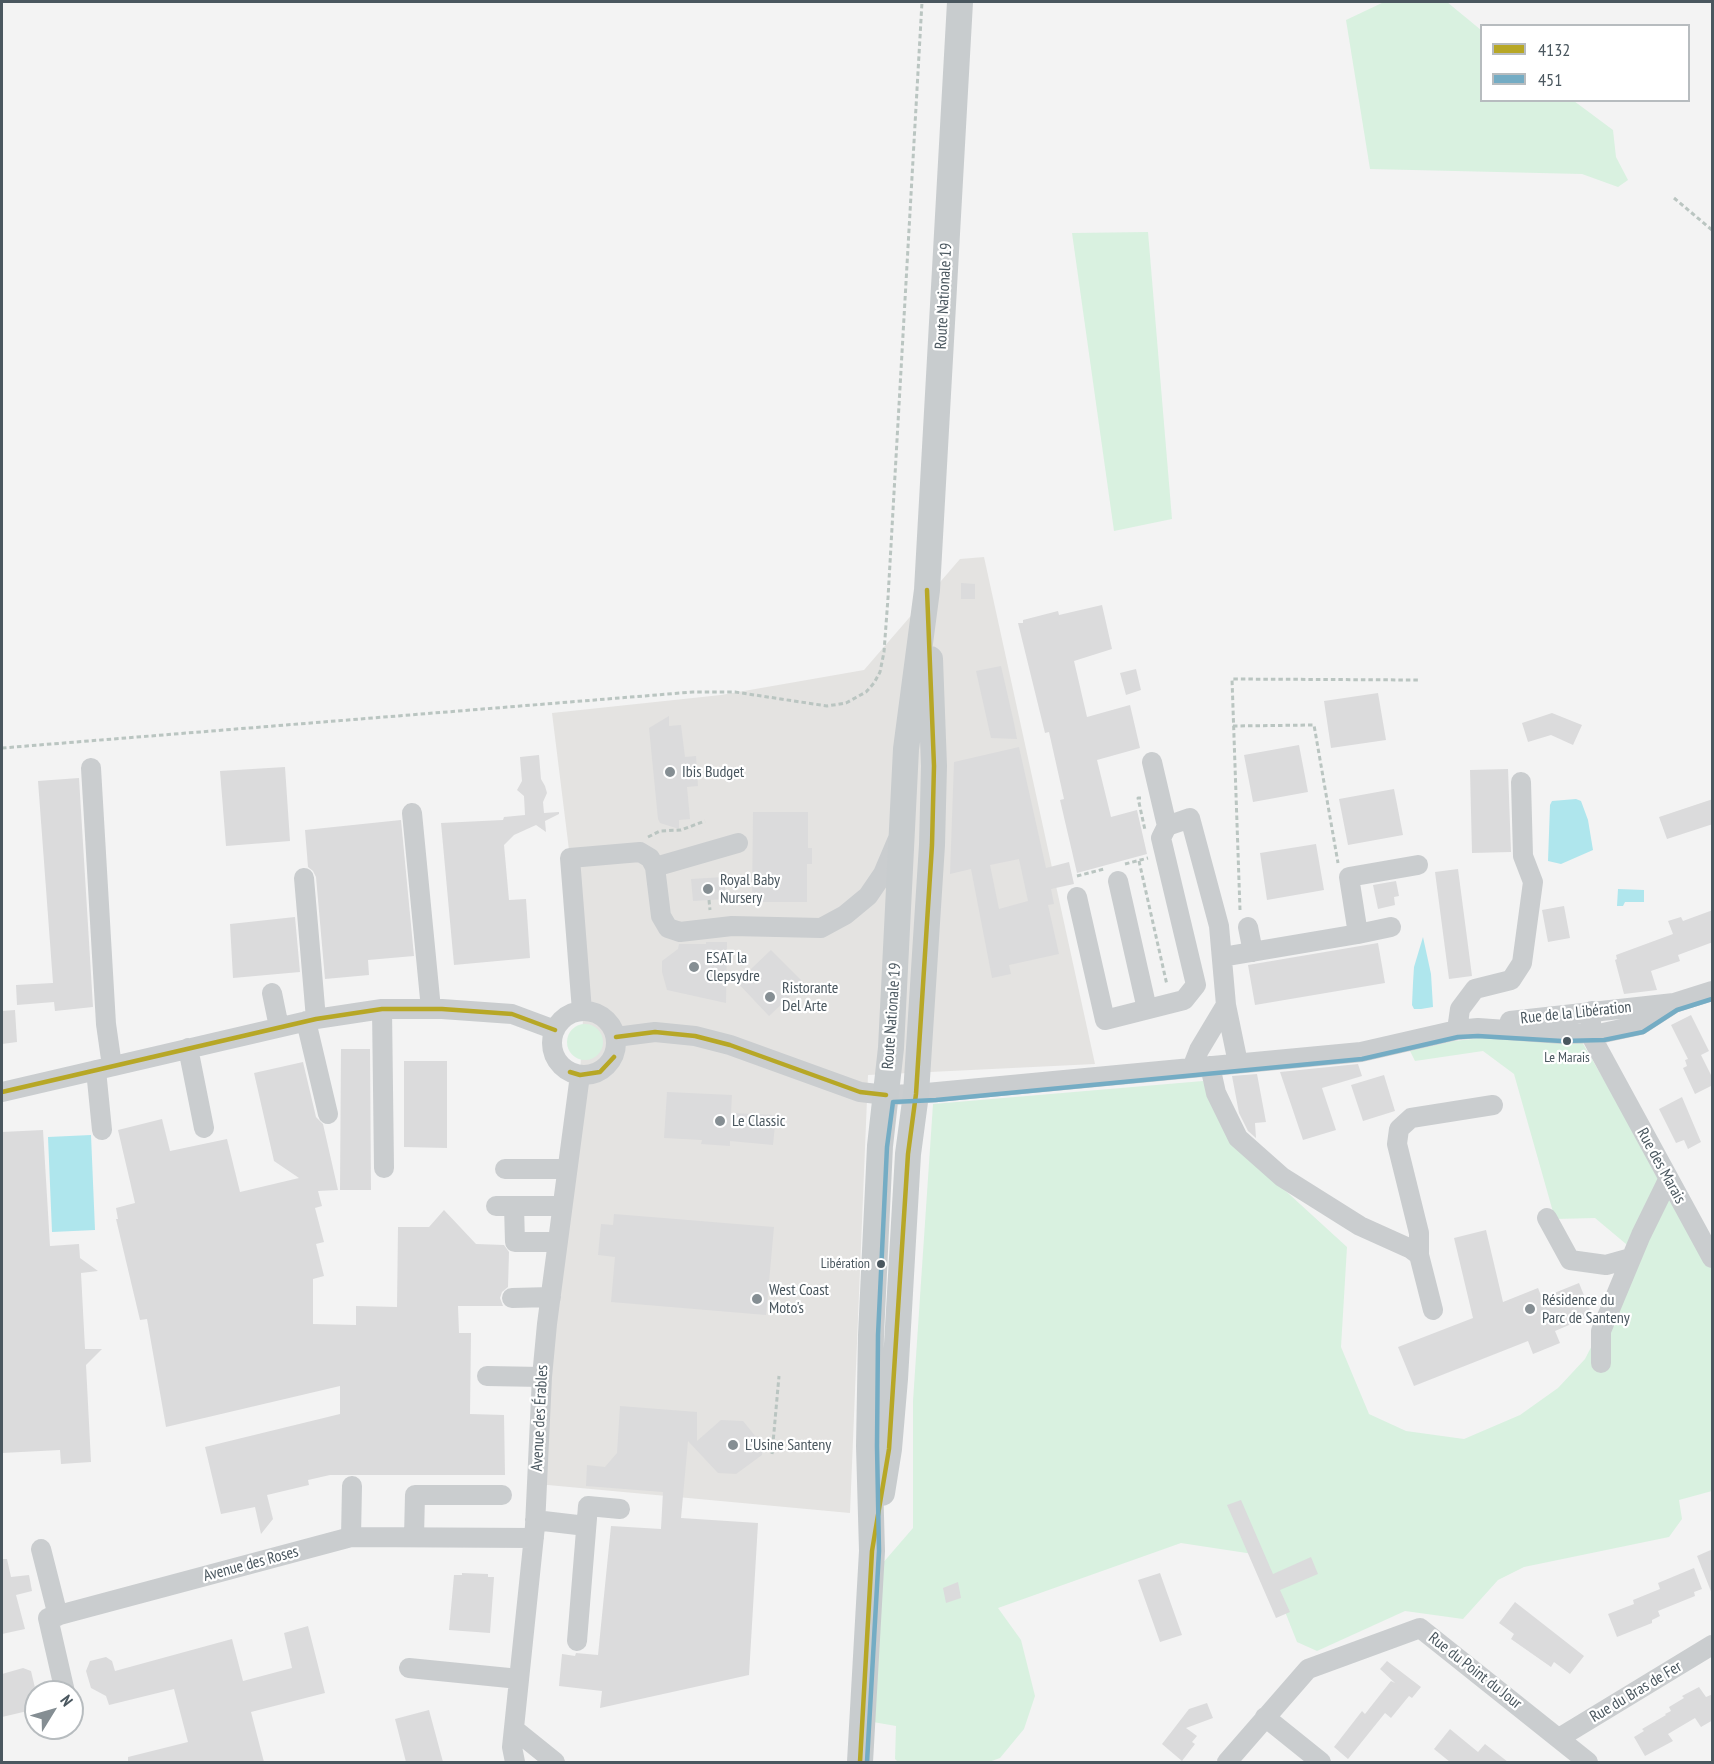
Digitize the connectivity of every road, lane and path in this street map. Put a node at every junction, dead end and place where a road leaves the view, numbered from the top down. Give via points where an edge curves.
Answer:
1 (922, 2) edge
2 (960, 2) edge
3 (1674, 198) dead end
4 (1713, 230) edge
5 (927, 590) junction
6 (1418, 680) dead end
7 (1233, 726) junction
8 (2, 748) edge
9 (1152, 762) dead end
10 (91, 768) dead end
11 (1521, 782) dead end
12 (1159, 793) junction
13 (411, 813) dead end
14 (705, 820) dead end
15 (1167, 826) junction
16 (902, 829) junction
17 (1146, 838) dead end
18 (639, 841) dead end
19 (738, 843) dead end
20 (1150, 857) dead end
21 (1139, 861) junction
22 (1339, 865) dead end
23 (1418, 865) dead end
24 (655, 867) junction
25 (1115, 872) junction
26 (1077, 876) dead end
27 (304, 878) dead end
28 (1077, 897) dead end
29 (1248, 927) joint
30 (1391, 927) dead end
31 (1358, 934) junction
32 (1253, 952) junction
33 (1222, 957) junction
34 (1713, 991) edge
35 (272, 993) dead end
36 (1171, 1003) junction
37 (1674, 1003) junction
38 (1226, 1005) junction
39 (431, 1009) junction
40 (1147, 1009) junction
41 (1612, 1009) junction
42 (382, 1010) junction
43 (582, 1011) junction
44 (1592, 1011) junction
45 (311, 1020) junction
46 (279, 1027) junction
47 (1478, 1029) junction
48 (555, 1030) junction
49 (1457, 1030) junction
50 (1620, 1030) junction
51 (1590, 1034) junction
52 (616, 1037) junction
53 (188, 1048) junction
54 (1238, 1063) junction
55 (1201, 1067) junction
56 (104, 1068) junction
57 (1611, 1074) junction
58 (580, 1075) junction
59 (2, 1092) edge
60 (916, 1094) junction
61 (886, 1095) junction
62 (1493, 1105) dead end
63 (328, 1114) dead end
64 (204, 1128) dead end
65 (102, 1130) dead end
66 (384, 1168) dead end
67 (505, 1169) dead end
68 (567, 1169) junction
69 (1668, 1180) junction
70 (562, 1206) junction
71 (1547, 1218) dead end
72 (558, 1242) junction
73 (1419, 1255) junction
74 (1632, 1258) junction
75 (1713, 1258) edge
76 (550, 1297) junction
77 (512, 1298) dead end
78 (1433, 1310) dead end
79 (1601, 1364) dead end
80 (487, 1376) dead end
81 (778, 1376) dead end
82 (542, 1377) junction
83 (772, 1454) dead end
84 (352, 1486) dead end
85 (502, 1495) dead end
86 (620, 1509) dead end
87 (586, 1526) junction
88 (534, 1529) junction
89 (351, 1537) junction
90 (414, 1538) junction
91 (41, 1549) dead end
92 (872, 1551) junction
93 (58, 1616) junction
94 (577, 1641) dead end
95 (1713, 1645) edge
96 (409, 1668) dead end
97 (519, 1679) junction
98 (62, 1680) edge
99 (1265, 1717) junction
100 (514, 1729) junction
101 (1559, 1738) junction
102 (515, 1762) edge
103 (555, 1762) edge
104 (860, 1762) edge
105 (1227, 1762) edge
106 (1321, 1762) edge
107 (1588, 1762) edge

1 - 8 path via 888,598 882,663 874,684 866,692 846,703 827,706 735,692 693,692
2 - 5 main road, Route Nationale 19
3 - 4 path
5 - 16 main road, Route Nationale 19 via 906,749
5 - 60 main road, Route Nationale 19 via 934,766
6 - 7 path via 1232,679
7 - 22 path via 1314,725
7 - 29 path via 1241,914
9 - 12 street
10 - 56 street via 106,1024
11 - 49 street via 1523,856 1533,882 1522,963 1510,980 1475,989 1460,1009
12 - 15 street
12 - 17 path via 1138,798
13 - 39 street
14 - 18 path via 681,830 660,831
15 - 33 street via 1190,818 1219,926
15 - 36 street via 1161,838 1197,985 1184,1000
16 - 24 street via 883,874 868,896 821,928 732,926 680,932 668,928 661,916
16 - 61 main road, Route Nationale 19
19 - 24 street
20 - 21 path
21 - 25 path
21 - 36 path
23 - 31 street via 1349,877
24 - 43 street via 640,852 570,858
25 - 26 path
25 - 40 street
27 - 45 street
28 - 40 street via 1105,1020
29 - 32 street
30 - 31 street
31 - 32 street
32 - 33 street
33 - 38 street
34 - 37 street, Rue de la Libération
35 - 46 street
36 - 40 street
37 - 41 street, Rue de la Libération
37 - 50 street, Rue de la Libération via 1640,1025
38 - 54 street
38 - 55 street via 1199,1050
39 - 42 street
39 - 48 street via 512,1014
41 - 44 street, Rue de la Libération
41 - 50 street
42 - 45 street
42 - 66 street
43 - 48 street via 566,1017
43 - 52 street via 600,1015
44 - 47 street, Rue de la Libération
44 - 51 street
45 - 46 street
45 - 63 street
46 - 53 street
47 - 49 street, Rue de la Libération
47 - 51 street, Rue de la Libération
48 - 58 street via 552,1040 556,1059
49 - 54 street, Rue de la Libération via 1361,1052
50 - 51 street, Rue de la Libération
50 - 57 street
51 - 57 street, Rue des Marais
52 - 58 street via 614,1057 608,1065 600,1072
52 - 61 street, Rue de la Libération via 655,1032 694,1036 860,1092
53 - 56 street
53 - 64 street
54 - 55 street, Rue de la Libération
55 - 60 street, Rue de la Libération
55 - 73 street via 1238,1138 1282,1177 1360,1226
56 - 59 street
56 - 65 street
57 - 69 street, Rue des Marais
58 - 68 street, Avenue des Érables
60 - 61 street, Rue de la Libération
60 - 92 main road, Route Nationale 19 via 908,1154 889,1449
61 - 92 main road, Route Nationale 19 via 871,1335
62 - 73 street via 1412,1118 1399,1129 1397,1144 1419,1233
67 - 68 street
68 - 70 street, Avenue des Érables
69 - 74 street
69 - 75 street, Rue des Marais
70 - 72 street, Avenue des Érables
70 - 72 street via 505,1206 514,1242
71 - 74 street via 1570,1260 1606,1265
72 - 76 street, Avenue des Érables
73 - 78 street
74 - 79 street via 1601,1331
76 - 77 street
76 - 82 street, Avenue des Érables
80 - 82 street
81 - 83 path
82 - 88 street, Avenue des Érables
84 - 89 street
85 - 90 street via 415,1495
86 - 87 street via 588,1506
87 - 88 street, Avenue des Roses
87 - 94 street
88 - 90 street, Avenue des Roses
88 - 97 street, Avenue des Érables
89 - 90 street, Avenue des Roses
89 - 93 street, Avenue des Roses
91 - 93 street
92 - 104 main road, Route Nationale 19
93 - 98 street via 48,1618
95 - 101 street, Rue du Bras de Fer
96 - 97 street
97 - 100 street, Avenue des Érables
99 - 101 street, Rue du Point du Jour via 1308,1669 1420,1628
99 - 105 street, Rue du Point du Jour
99 - 106 street
100 - 102 street, Avenue des Érables
100 - 103 street
101 - 107 street, Rue du Point du Jour

